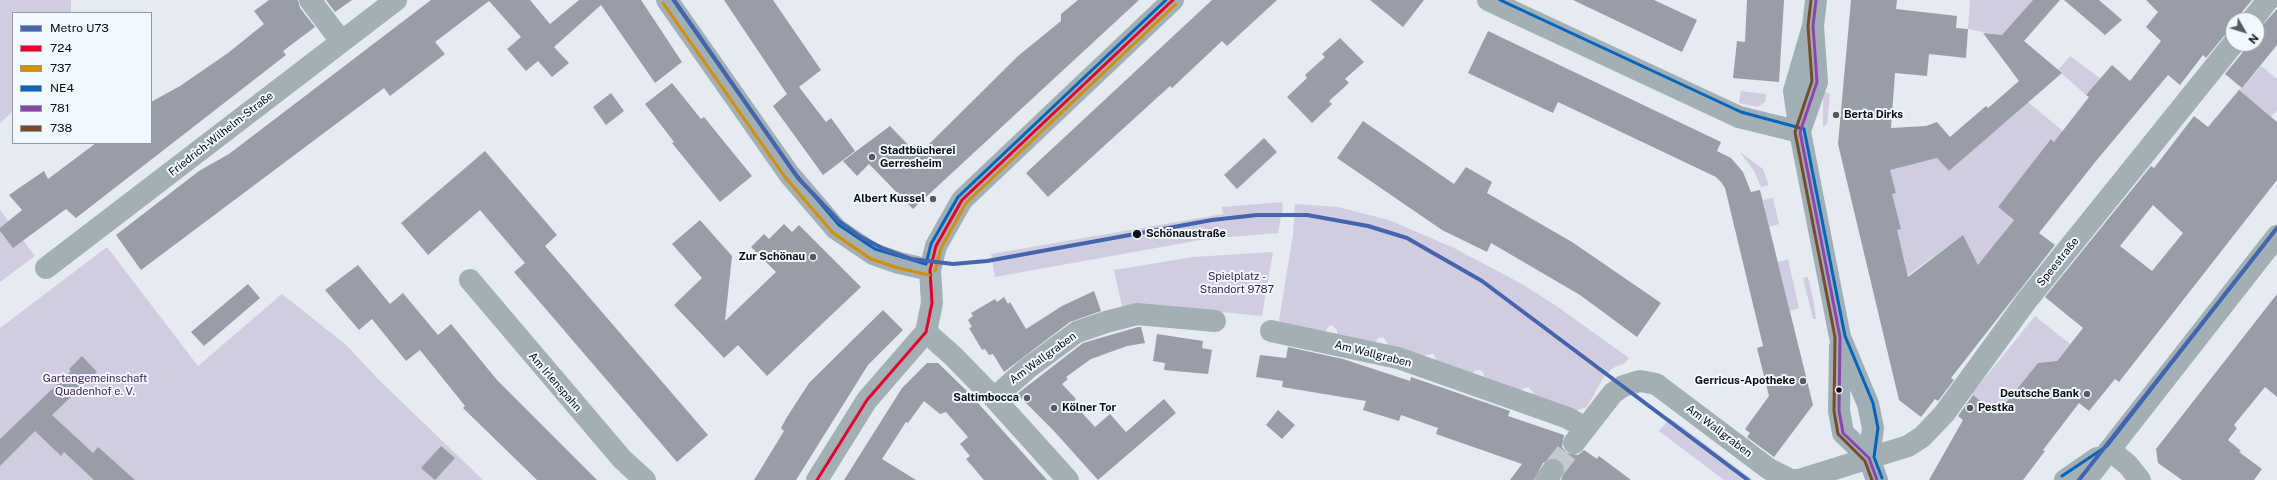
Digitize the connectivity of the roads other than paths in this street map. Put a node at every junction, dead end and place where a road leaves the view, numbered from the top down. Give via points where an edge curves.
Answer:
1 (310, 0) edge
2 (396, 0) edge
3 (667, 0) edge
4 (1172, 0) edge
5 (1488, 0) edge
6 (1816, 0) edge
7 (2268, 0) edge
8 (2258, 12) edge
9 (341, 41) junction
10 (2227, 52) edge
11 (1800, 132) junction
12 (2277, 236) edge
13 (46, 268) dead end
14 (930, 270) junction
15 (470, 280) dead end
16 (1215, 321) dead end
17 (1271, 331) dead end
18 (926, 332) junction
19 (1840, 337) junction
20 (994, 398) junction
21 (2110, 450) junction
22 (1869, 458) junction
23 (645, 480) edge
24 (816, 480) edge
25 (1068, 480) edge
26 (1877, 480) edge
27 (2065, 480) edge
28 (2086, 480) edge
29 (2140, 480) edge

1 - 9 street
2 - 9 street, Friedrich-Wilhelm-Straße
3 - 14 street via 785,169 831,224 873,254
4 - 14 street via 962,200 936,246
5 - 11 street via 1739,117
6 - 11 main road via 1813,26 1817,82
7 - 8 street
9 - 13 street, Friedrich-Wilhelm-Straße
10 - 22 street, Speestraße via 2027,300 1935,425 1908,446
11 - 19 main road
12 - 21 street
14 - 18 street via 932,303
15 - 23 street, Am Irlenspahn via 622,459
16 - 20 street, Am Wallgraben via 1136,314 1077,332 1028,368
17 - 22 street, Am Wallgraben via 1398,358 1568,418 1580,435 1613,393 1640,380 1649,381 1769,469 1791,480 1799,480
18 - 20 street
18 - 24 street via 867,400
19 - 22 main road via 1868,404 1873,428
19 - 22 main road via 1839,410 1843,433
20 - 25 street
21 - 27 street
21 - 28 street
21 - 29 street via 2128,465
22 - 26 main road

